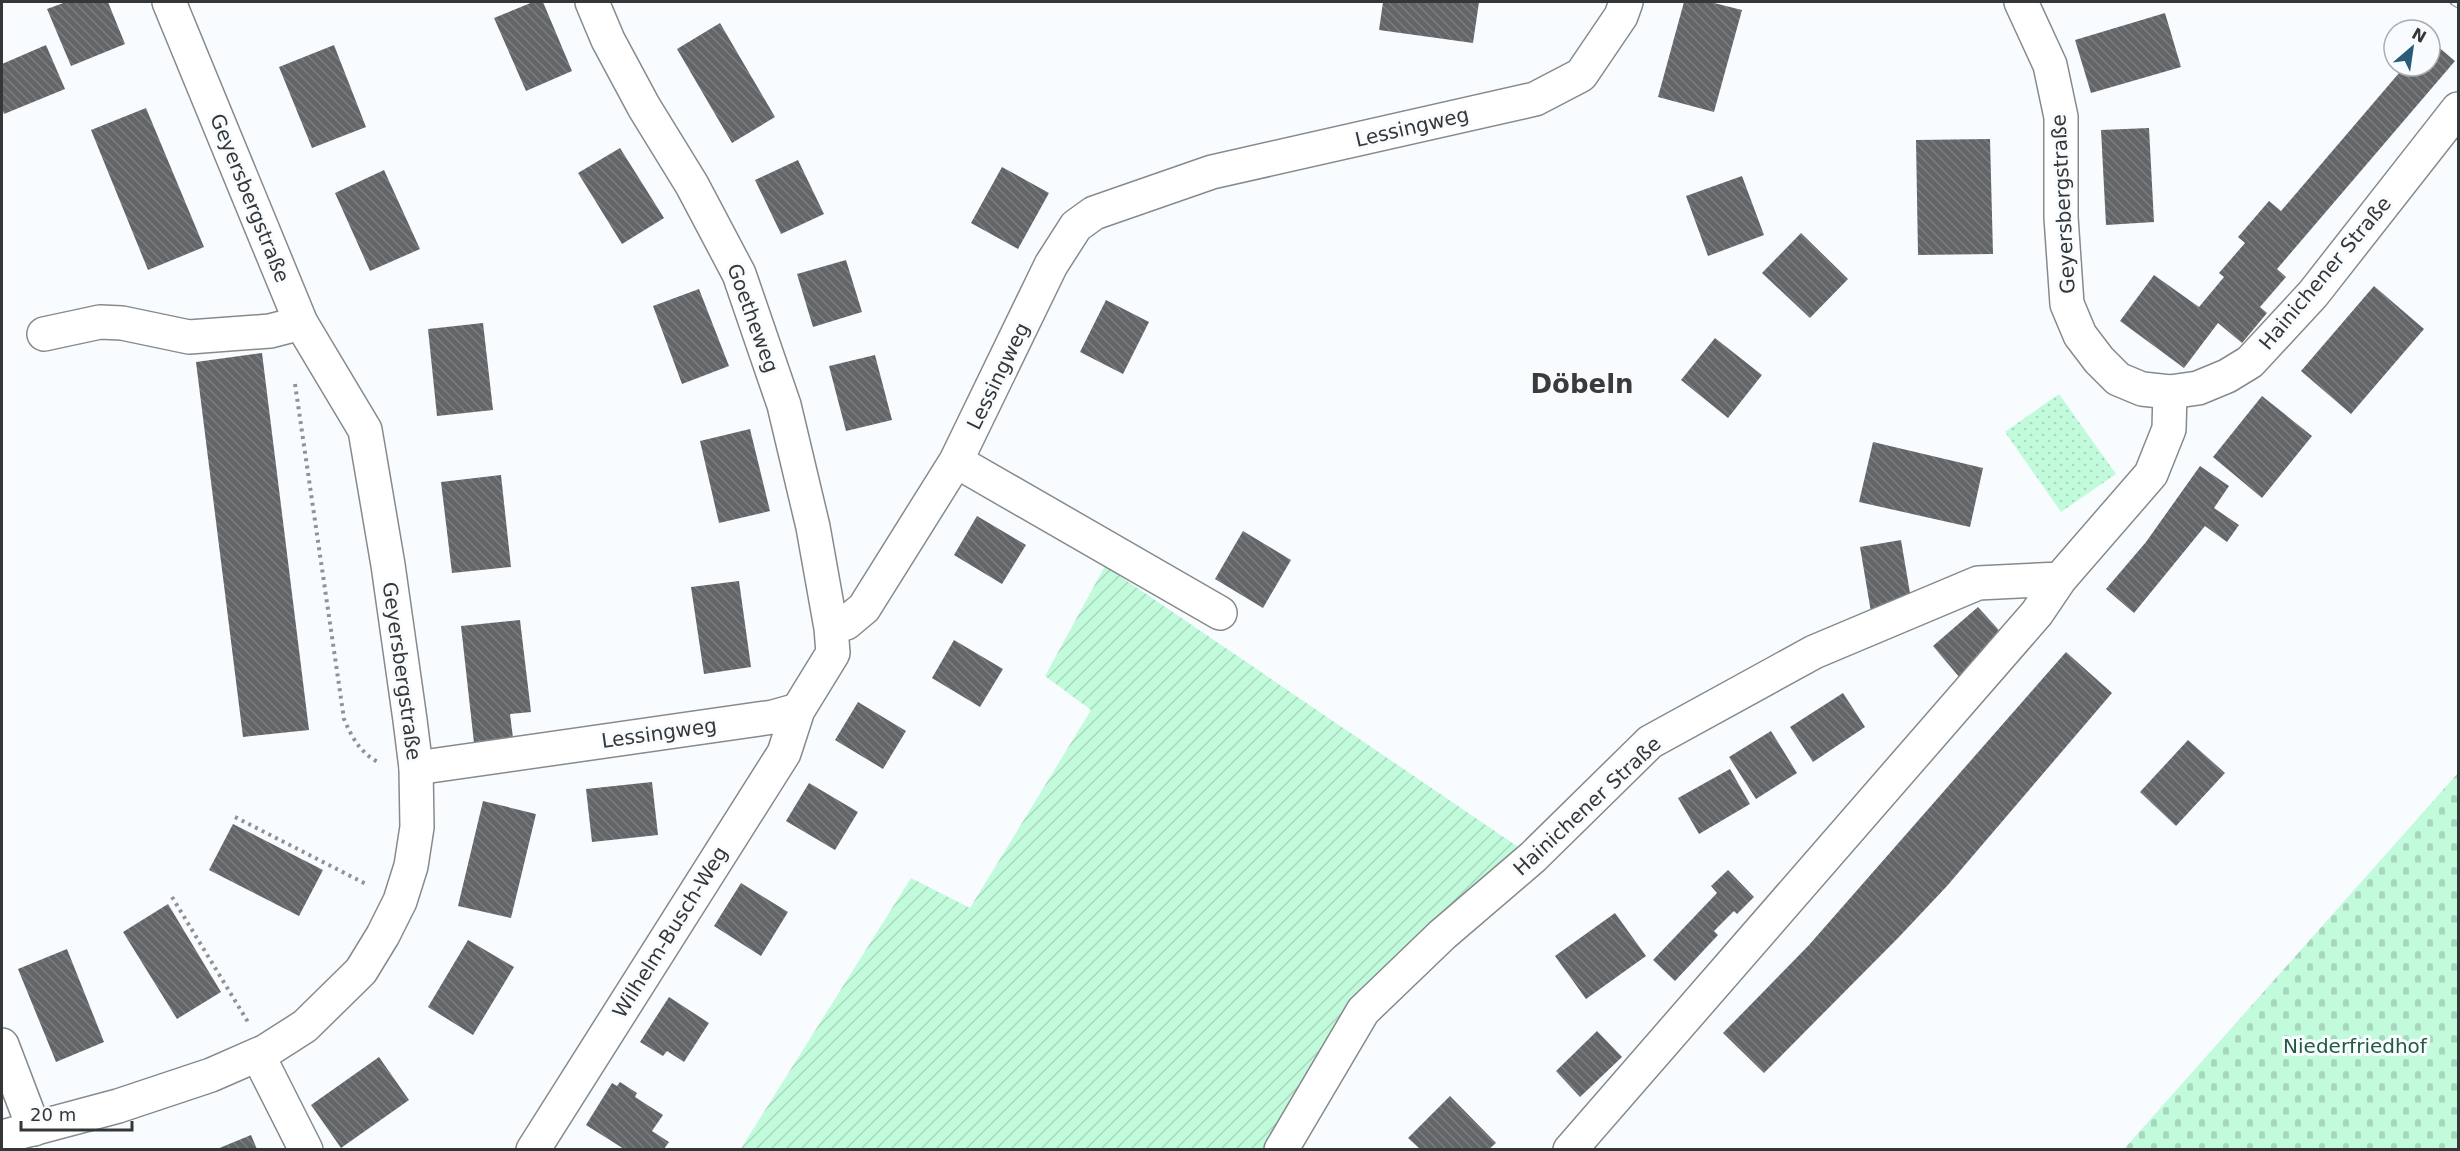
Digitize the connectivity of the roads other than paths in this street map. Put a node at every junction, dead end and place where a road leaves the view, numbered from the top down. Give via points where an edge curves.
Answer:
1 (170, 2) edge
2 (592, 2) edge
3 (1626, 2) edge
4 (2021, 2) edge
5 (2458, 109) edge
6 (294, 325) junction
7 (44, 334) dead end
8 (2170, 392) junction
9 (956, 461) junction
10 (2060, 579) junction
11 (1220, 613) dead end
12 (831, 628) junction
13 (798, 710) junction
14 (416, 768) junction
15 (2, 1045) edge
16 (262, 1053) junction
17 (34, 1129) junction
18 (2, 1137) edge
19 (306, 1149) edge
20 (533, 1149) edge
21 (1281, 1149) edge
22 (1570, 1149) edge

1 - 6 street, Geyersbergstraße
2 - 12 street, Goetheweg via 644,106 739,274 784,405 813,526
3 - 9 street, Lessingweg via 1621,16 1581,75 1535,99 1212,172 1094,213 1076,226 1051,265
4 - 8 street, Geyersbergstraße via 2050,65 2061,117 2061,217 2067,304 2080,334 2118,379 2142,389
5 - 8 street, Hainichener Straße via 2313,294 2250,362 2198,388
6 - 7 street via 270,331 189,337 99,322
6 - 14 street, Geyersbergstraße via 365,430
8 - 10 street via 2169,429 2151,474
9 - 11 street
9 - 12 street, Lessingweg via 864,608 846,623
10 - 21 street, Hainichener Straße via 1978,583 1814,652 1650,742 1533,857 1363,1011
10 - 22 street via 2037,613
12 - 13 street via 832,653
13 - 14 street, Lessingweg via 773,717
13 - 20 street, Wilhelm-Busch-Weg via 784,753
14 - 16 street, Geyersbergstraße via 417,827 411,866 383,935 361,971 305,1026
15 - 17 street
16 - 17 street, Geyersbergstraße via 211,1075
16 - 19 street
17 - 18 street, Geyersbergstraße

